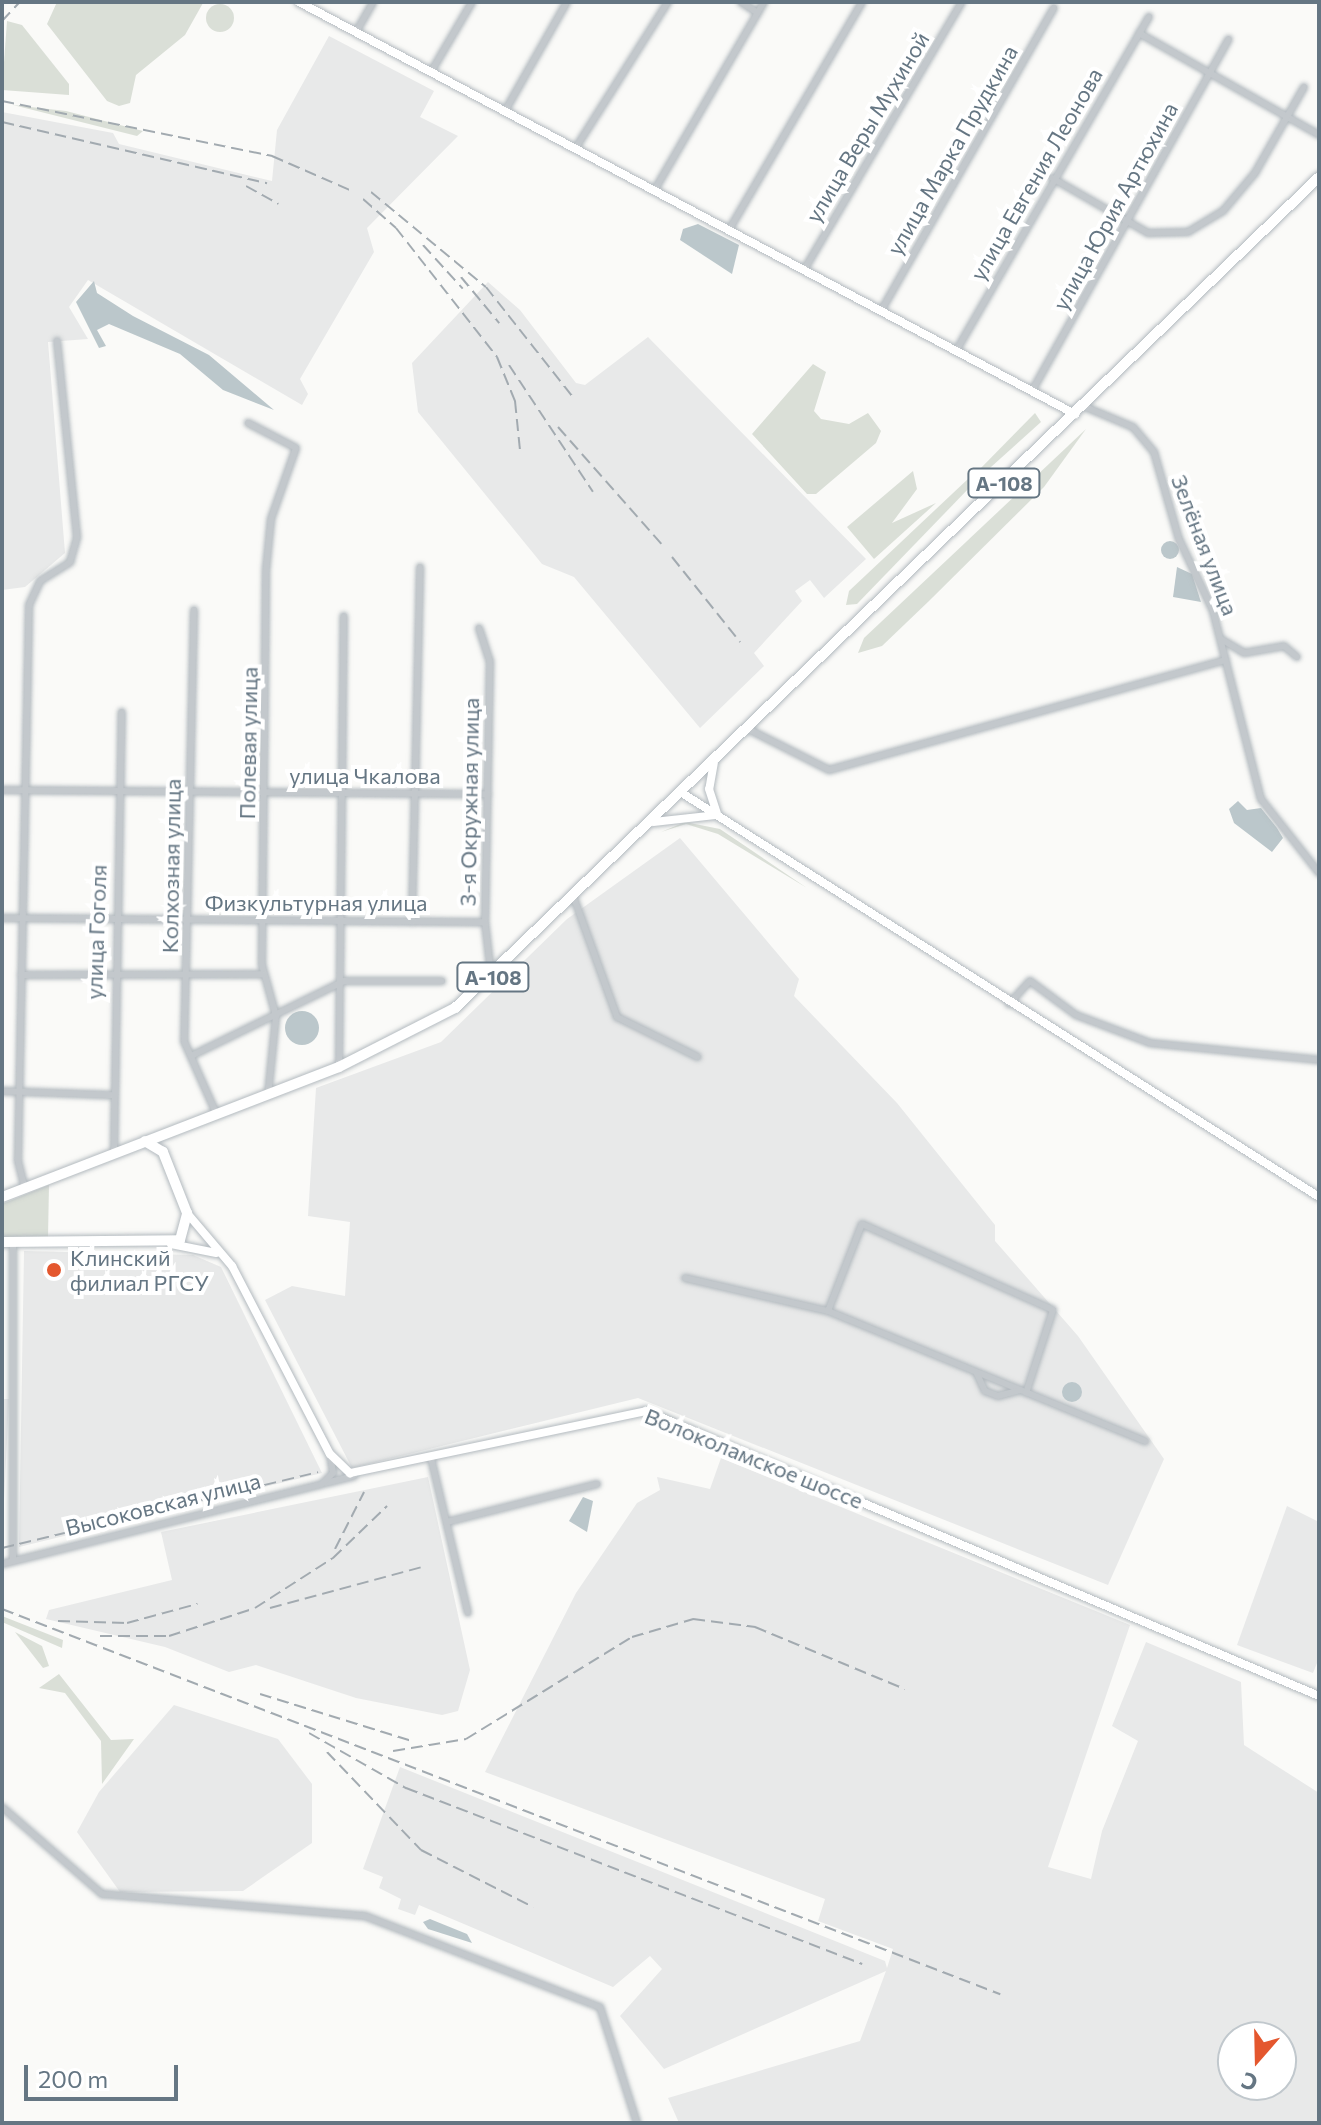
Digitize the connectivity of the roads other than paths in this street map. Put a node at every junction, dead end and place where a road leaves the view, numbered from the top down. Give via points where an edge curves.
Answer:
1 (299, 2) edge
2 (373, 2) edge
3 (472, 2) edge
4 (567, 2) edge
5 (668, 2) edge
6 (741, 2) edge
7 (764, 2) edge
8 (862, 2) edge
9 (962, 2) edge
10 (1054, 8) dead end
11 (758, 13) junction
12 (1149, 17) dead end
13 (356, 32) junction
14 (1139, 33) junction
15 (1229, 39) dead end
16 (431, 72) junction
17 (1210, 74) junction
18 (1304, 87) dead end
19 (505, 111) junction
20 (1289, 117) junction
21 (1319, 135) edge
22 (575, 149) junction
23 (1319, 177) edge
24 (1052, 178) junction
25 (654, 191) junction
26 (1127, 221) junction
27 (729, 230) junction
28 (804, 270) junction
29 (881, 311) junction
30 (57, 341) dead end
31 (956, 351) junction
32 (1032, 391) junction
33 (1079, 410) junction
34 (248, 423) dead end
35 (420, 567) dead end
36 (194, 610) dead end
37 (344, 616) dead end
38 (479, 628) dead end
39 (1221, 639) junction
40 (1297, 657) dead end
41 (1226, 660) junction
42 (122, 712) dead end
43 (748, 729) junction
44 (714, 762) junction
45 (2, 790) edge
46 (24, 791) junction
47 (119, 793) junction
48 (682, 793) junction
49 (265, 794) junction
50 (488, 794) junction
51 (190, 795) junction
52 (414, 795) junction
53 (339, 796) junction
54 (717, 815) junction
55 (653, 822) junction
56 (1319, 873) edge
57 (574, 898) junction
58 (2, 918) edge
59 (22, 918) junction
60 (115, 918) junction
61 (263, 920) junction
62 (187, 921) junction
63 (337, 921) junction
64 (412, 922) junction
65 (485, 922) junction
66 (263, 974) junction
67 (21, 975) junction
68 (112, 976) junction
69 (186, 976) junction
70 (493, 977) junction
71 (442, 981) dead end
72 (338, 987) junction
73 (1008, 1005) junction
74 (276, 1016) junction
75 (191, 1056) junction
76 (698, 1057) dead end
77 (1319, 1060) edge
78 (339, 1067) junction
79 (2, 1091) edge
80 (20, 1093) junction
81 (112, 1095) junction
82 (268, 1095) junction
83 (217, 1115) junction
84 (171, 1131) junction
85 (143, 1141) junction
86 (163, 1152) junction
87 (114, 1153) junction
88 (25, 1189) junction
89 (2, 1197) edge
90 (1319, 1197) edge
91 (187, 1213) junction
92 (7, 1242) edge
93 (169, 1244) junction
94 (232, 1266) junction
95 (685, 1278) dead end
96 (828, 1311) junction
97 (975, 1372) junction
98 (1023, 1391) junction
99 (12, 1394) junction
100 (2, 1395) edge
101 (1145, 1441) dead end
102 (330, 1454) junction
103 (431, 1458) junction
104 (358, 1474) junction
105 (322, 1484) junction
106 (597, 1484) dead end
107 (447, 1522) junction
108 (13, 1559) junction
109 (2, 1564) edge
110 (468, 1613) dead end
111 (1319, 1696) edge
112 (2, 1807) edge
113 (637, 2123) edge

1 - 13 street
2 - 13 street
3 - 16 street
4 - 19 street
5 - 22 street
6 - 11 street
7 - 11 street
8 - 27 street
9 - 28 street, улица Веры Мухиной
10 - 29 street, улица Марка Прудкина
11 - 25 street
12 - 14 street, улица Евгения Леонова
13 - 16 street
14 - 17 street
14 - 24 street, улица Евгения Леонова
15 - 17 street, улица Юрия Артюхина
16 - 19 street
17 - 20 street
17 - 26 street, улица Юрия Артюхина
18 - 20 street
19 - 22 street
20 - 21 street
20 - 26 street via 1255,173 1207,224 1156,235
22 - 25 street
23 - 33 highway, А-108
24 - 26 street
24 - 31 street, улица Евгения Леонова
25 - 27 street
26 - 32 street, улица Юрия Артюхина
27 - 28 street
28 - 29 street
29 - 31 street
30 - 46 street via 76,551 30,599
31 - 32 street
32 - 33 street
33 - 39 street, Зелёная улица via 1112,416 1142,433 1154,452
33 - 43 highway, А-108
34 - 49 street, Полевая улица via 296,448 269,531
35 - 52 street
36 - 51 street, Колхозная улица
37 - 53 street
38 - 50 street, 3-я Окружная улица via 490,661
39 - 40 street via 1244,653 1284,646
39 - 41 street, Зелёная улица
41 - 43 street via 829,770
41 - 56 street, Зелёная улица via 1234,716 1250,736 1261,799
42 - 47 street, улица Гоголя
43 - 44 highway, А-108
44 - 48 highway, А-108
44 - 54 street via 709,789
45 - 46 street, улица Чкалова
46 - 47 street, улица Чкалова
46 - 59 street
47 - 51 street, улица Чкалова
47 - 60 street, улица Гоголя
48 - 54 street
48 - 55 highway, А-108
49 - 51 street, улица Чкалова
49 - 53 street, улица Чкалова
49 - 61 street, Полевая улица
50 - 52 street, улица Чкалова
50 - 65 street, 3-я Окружная улица
51 - 62 street, Колхозная улица
52 - 53 street, улица Чкалова
52 - 64 street
53 - 63 street
54 - 55 street
54 - 73 street
55 - 57 highway, А-108
57 - 70 highway, А-108
57 - 76 street via 617,1017
58 - 59 street, Физкультурная улица
59 - 60 street, Физкультурная улица
59 - 67 street
60 - 62 street, Физкультурная улица
60 - 68 street, улица Гоголя
61 - 62 street, Физкультурная улица
61 - 63 street, Физкультурная улица
61 - 66 street, Полевая улица
62 - 69 street, Колхозная улица
63 - 64 street, Физкультурная улица
63 - 72 street
64 - 65 street, Физкультурная улица
65 - 70 street, 3-я Окружная улица
66 - 69 street
66 - 74 street, Полевая улица
67 - 68 street
67 - 80 street
68 - 69 street
68 - 81 street, улица Гоголя
69 - 75 street, Колхозная улица via 184,1041
70 - 78 highway, А-108 via 410,1036
71 - 72 street via 344,981
72 - 74 street
72 - 78 street
73 - 77 street via 1030,981 1076,1015 1150,1043
73 - 90 street
74 - 75 street
74 - 82 street, Полевая улица
75 - 83 street, Колхозная улица
78 - 82 highway, А-108
79 - 80 street
80 - 81 street
80 - 88 street
81 - 87 street, улица Гоголя
82 - 83 highway, А-108
83 - 84 highway, А-108
84 - 85 highway, А-108
84 - 86 highway
85 - 86 highway
85 - 87 highway, А-108
86 - 91 highway
87 - 88 highway, А-108
88 - 89 highway, А-108
91 - 93 highway via 187,1234
91 - 94 street
92 - 93 highway
92 - 99 street
93 - 94 street via 206,1248
94 - 102 street
95 - 96 street
96 - 97 street
96 - 98 street via 862,1224 1053,1310
97 - 98 street
97 - 98 street via 985,1391 1007,1397
98 - 101 street
99 - 100 street
99 - 108 street
102 - 104 street
102 - 105 street via 333,1473
103 - 104 street, Волоколамское шоссе
103 - 107 street
103 - 111 street, Волоколамское шоссе via 646,1411
104 - 105 street, Высоковская улица
105 - 108 street, Высоковская улица
106 - 107 street
107 - 110 street
108 - 109 street, Высоковская улица
112 - 113 street via 113,1898 365,1916 600,2007

